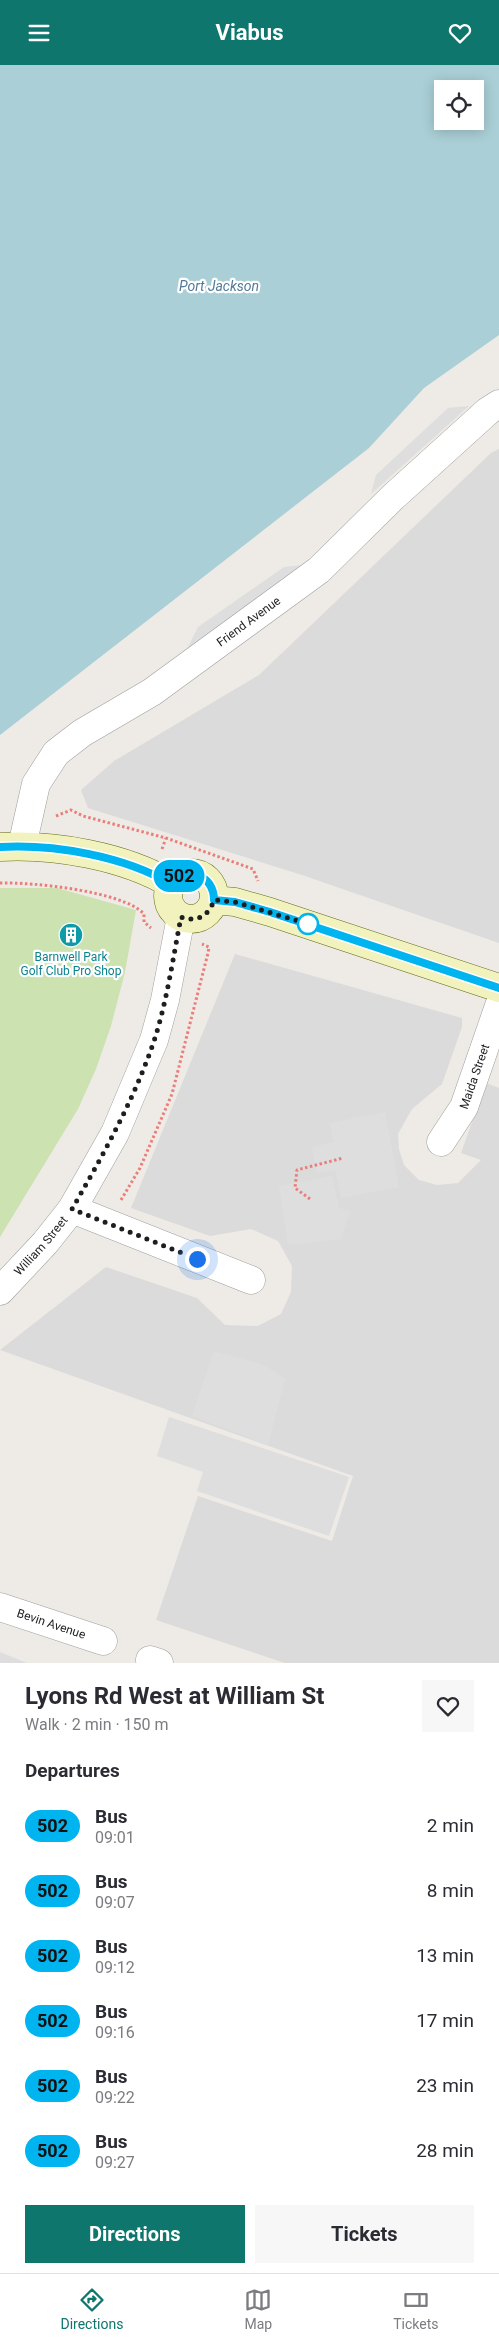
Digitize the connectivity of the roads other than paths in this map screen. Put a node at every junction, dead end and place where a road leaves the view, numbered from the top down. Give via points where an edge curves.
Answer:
1 (499, 404) edge
2 (11, 846) edge
3 (171, 884) junction
4 (214, 900) junction
5 (181, 917) junction
6 (499, 988) edge
7 (499, 1006) edge
8 (441, 1142) dead end
9 (72, 1209) junction
10 (250, 1280) dead end
11 (0, 1291) edge
12 (0, 1607) edge
13 (103, 1641) dead end

1 - 2 street, Friend Avenue via 393,497 319,570 152,692 82,733 56,753 36,784
2 - 3 main road via 59,849 113,861 153,873
3 - 4 main road via 181,875 195,873 212,887
3 - 5 main road via 168,891 170,907
4 - 5 main road via 201,917 187,920
4 - 6 main road via 270,912
5 - 9 street, William Street via 165,1000 143,1071 115,1133
7 - 8 street, Maida Street via 464,1107
9 - 10 street
9 - 11 street, William Street
12 - 13 street, Bevin Avenue

